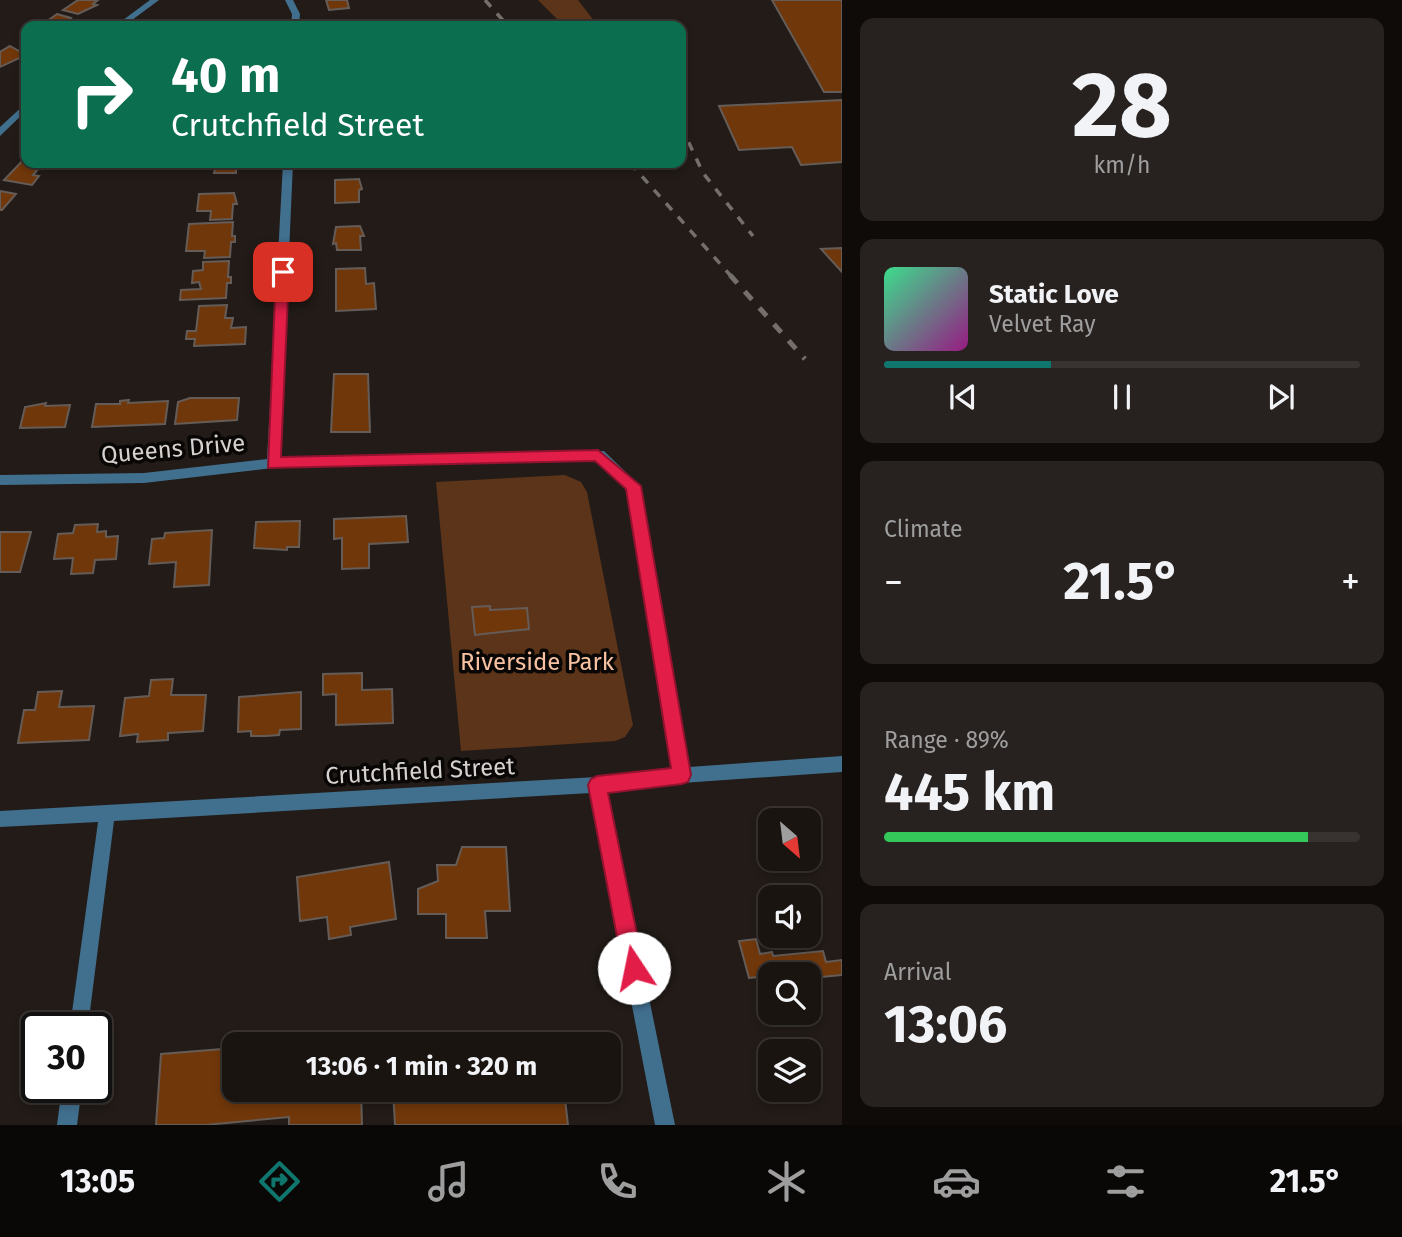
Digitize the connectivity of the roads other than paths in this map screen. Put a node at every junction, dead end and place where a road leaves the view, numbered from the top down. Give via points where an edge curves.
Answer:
1 (155, 0) edge
2 (289, 0) edge
3 (126, 21) edge
4 (295, 21) edge
5 (21, 111) edge
6 (0, 133) edge
7 (288, 168) edge
8 (273, 463) junction
9 (0, 480) edge
10 (842, 764) edge
11 (682, 775) junction
12 (597, 785) junction
13 (107, 814) junction
14 (0, 819) edge
15 (81, 1012) edge
16 (70, 1103) edge
17 (67, 1125) edge
18 (665, 1125) edge

1 - 3 street
2 - 4 street
5 - 6 street
7 - 8 street
8 - 9 street, Queens Drive via 144,478
8 - 11 street, Queens Drive via 598,456 633,486
10 - 11 street, Crutchfield Street
11 - 12 street, Crutchfield Street
12 - 13 street, Crutchfield Street
12 - 18 street
13 - 14 street, Crutchfield Street
13 - 15 street
16 - 17 street

